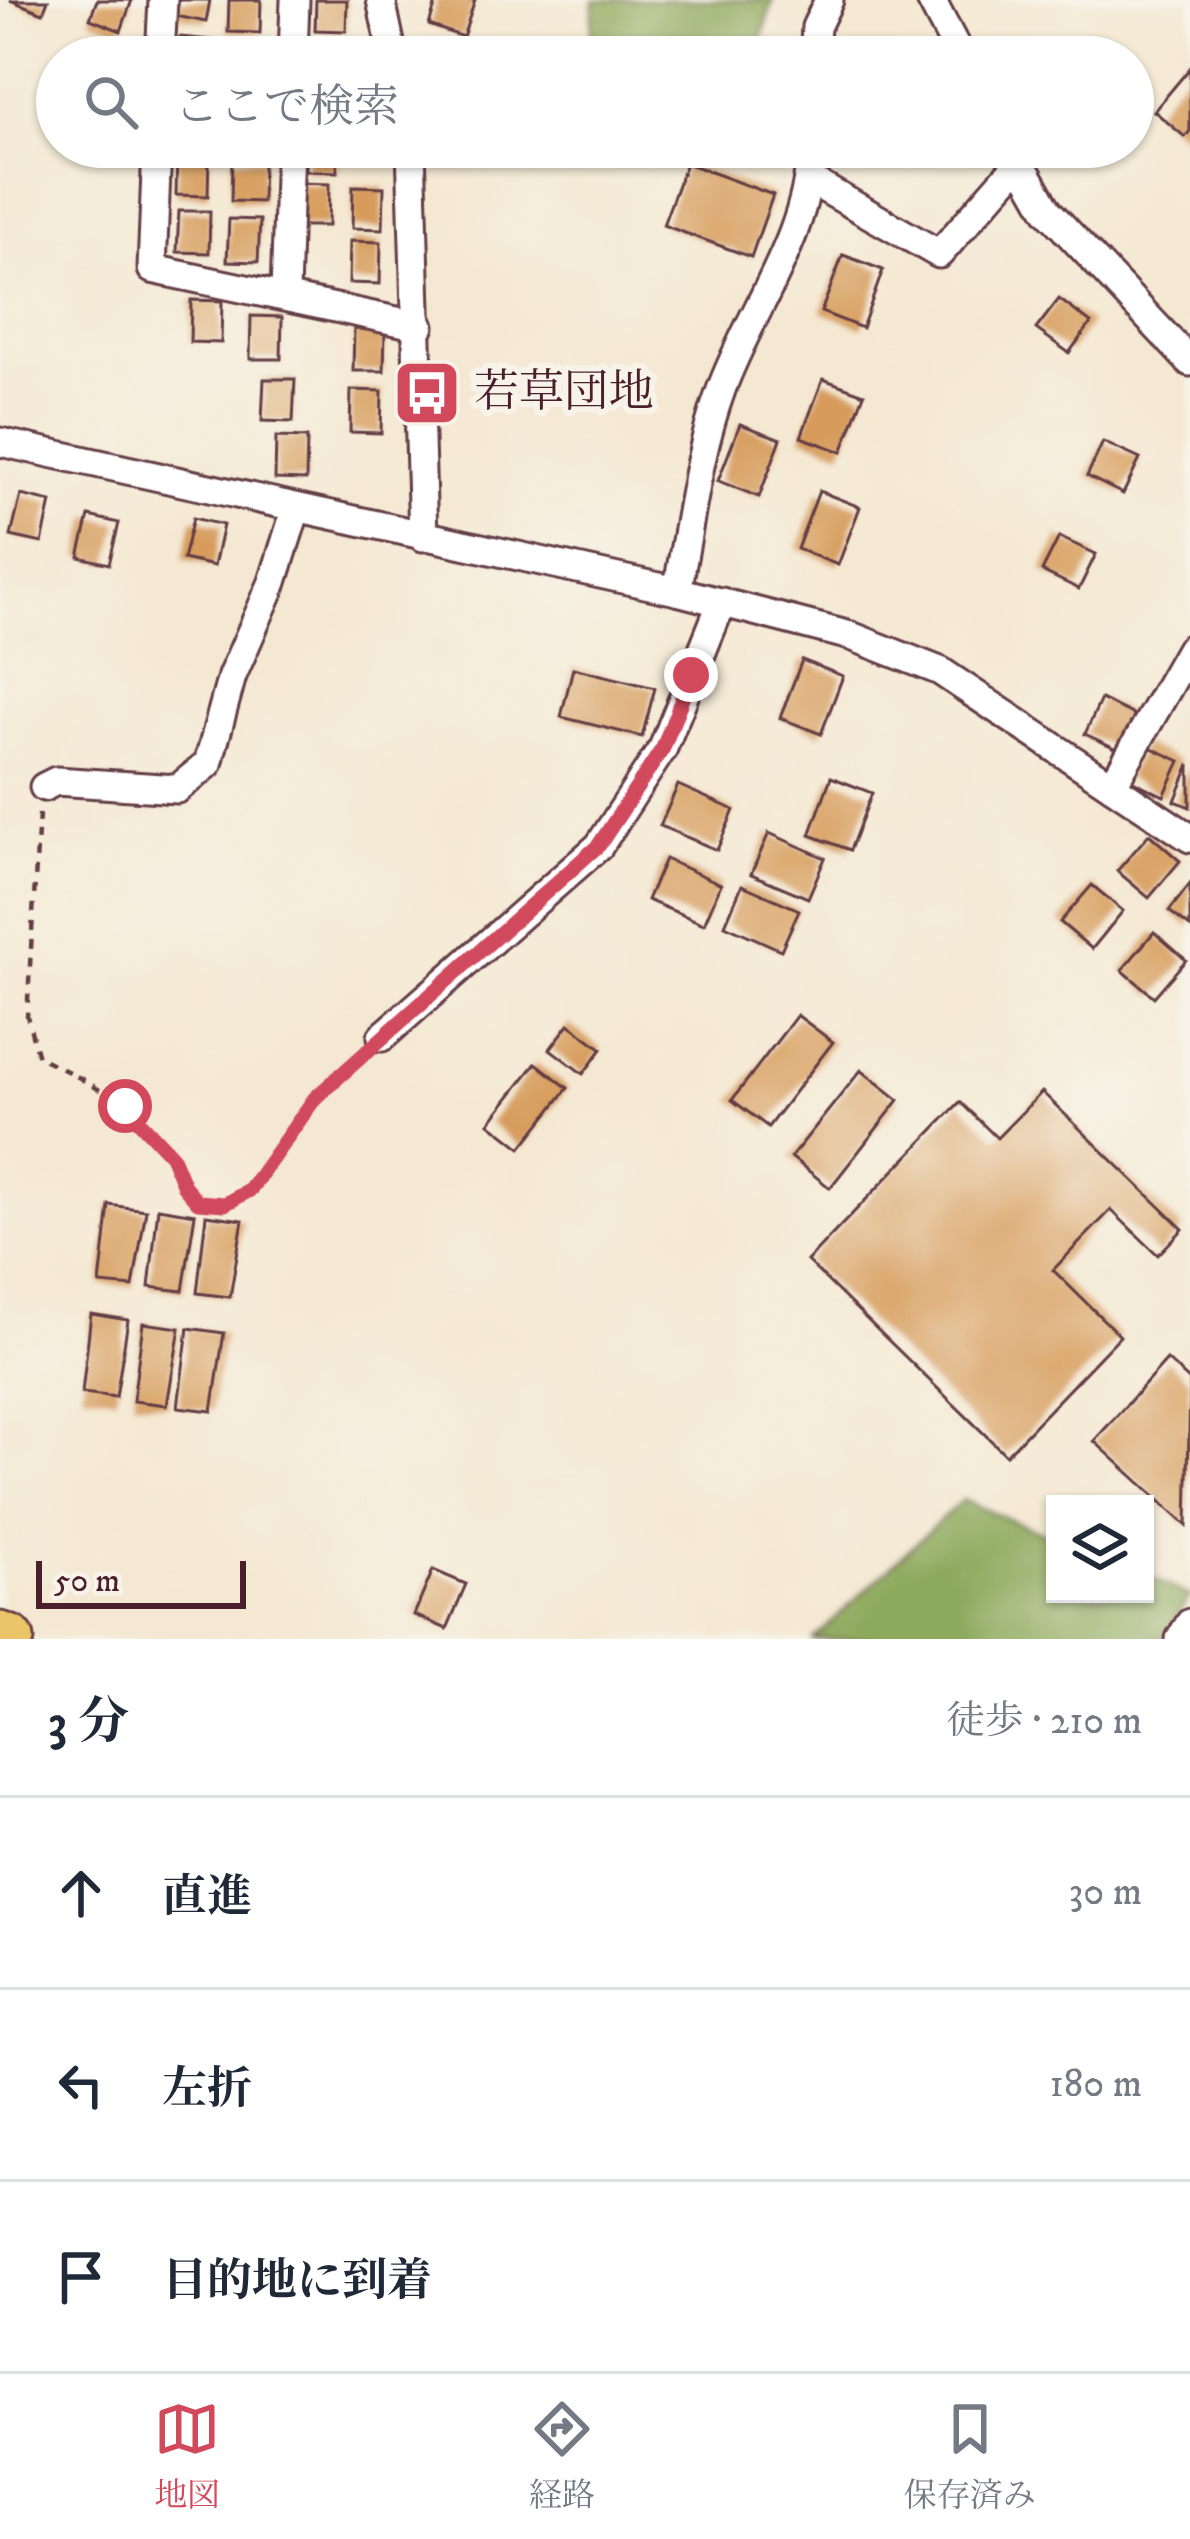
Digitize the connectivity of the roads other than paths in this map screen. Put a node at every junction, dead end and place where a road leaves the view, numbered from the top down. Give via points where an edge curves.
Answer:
1 (163, 0) edge
2 (296, 0) edge
3 (381, 0) edge
4 (829, 0) edge
5 (931, 0) edge
6 (161, 36) edge
7 (294, 36) edge
8 (389, 36) edge
9 (815, 36) edge
10 (950, 36) edge
11 (156, 168) edge
12 (289, 168) edge
13 (412, 168) edge
14 (810, 168) edge
15 (1005, 168) edge
16 (1024, 168) edge
17 (810, 180) junction
18 (285, 293) junction
19 (420, 326) junction
20 (1187, 351) edge
21 (0, 442) edge
22 (296, 509) junction
23 (423, 537) junction
24 (677, 591) junction
25 (722, 602) junction
26 (1190, 649) edge
27 (1112, 786) junction
28 (44, 787) dead end
29 (1190, 838) edge
30 (382, 1037) road end
31 (1190, 1623) edge
32 (0, 1635) edge
33 (10, 1639) edge
34 (1180, 1639) edge

1 - 6 street
2 - 7 street
3 - 8 street
4 - 9 street
5 - 10 street
11 - 18 street via 152,269
12 - 18 street
13 - 19 street
14 - 17 street
15 - 17 street via 939,254
16 - 20 street via 1048,211
17 - 24 street via 770,292 719,396
18 - 19 street
19 - 23 street
21 - 22 street
22 - 23 street
22 - 28 street via 232,676 208,764 177,789
23 - 24 street
24 - 25 street
25 - 27 street via 940,670
25 - 30 street via 663,748 599,845
26 - 27 street
27 - 29 street
31 - 34 street
32 - 33 main road

